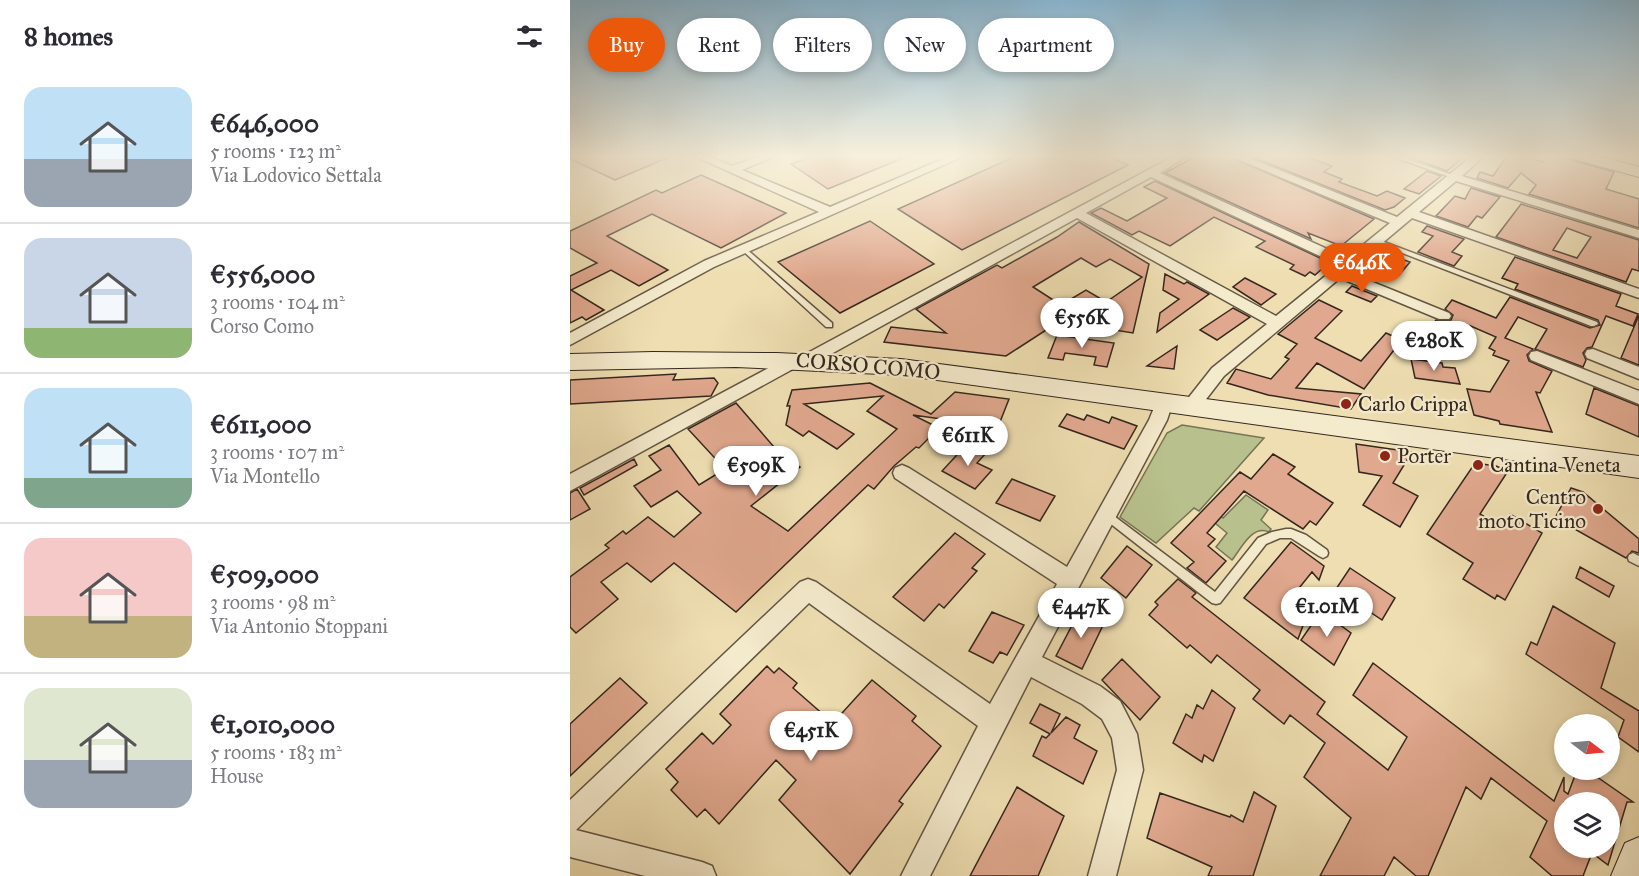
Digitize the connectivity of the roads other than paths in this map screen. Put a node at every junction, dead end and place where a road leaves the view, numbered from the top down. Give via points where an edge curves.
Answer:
1 (795, 197) edge
2 (865, 197) edge
3 (1107, 197) edge
4 (1200, 197) edge
5 (1348, 197) edge
6 (1429, 197) edge
7 (1519, 197) edge
8 (830, 212) junction
9 (1077, 213) junction
10 (1403, 217) junction
11 (1639, 234) edge
12 (1376, 241) junction
13 (744, 249) junction
14 (1344, 268) junction
15 (1639, 294) edge
16 (1444, 316) dead end
17 (1277, 322) junction
18 (1594, 324) dead end
19 (829, 325) dead end
20 (570, 340) edge
21 (1593, 354) dead end
22 (1536, 357) dead end
23 (802, 360) junction
24 (570, 362) edge
25 (1639, 373) edge
26 (1639, 398) edge
27 (1164, 402) junction
28 (1191, 406) junction
29 (1639, 466) edge
30 (902, 473) dead end
31 (570, 483) edge
32 (1106, 514) junction
33 (1323, 553) dead end
34 (1072, 582) junction
35 (1028, 663) junction
36 (994, 722) junction
37 (570, 819) edge
38 (570, 843) edge
39 (1639, 857) edge
40 (702, 876) edge
41 (915, 876) edge
42 (1102, 876) edge
43 (1632, 876) edge

1 - 8 street
2 - 8 street
3 - 9 street
4 - 14 street
5 - 10 street
6 - 10 street
7 - 11 street
8 - 13 street
9 - 17 street
9 - 23 street
10 - 12 street
10 - 15 street
12 - 14 street
12 - 18 lane
13 - 19 lane
13 - 20 street
14 - 16 street
14 - 17 street
17 - 28 street via 1218,372
21 - 25 street
22 - 26 street
23 - 24 main road, CORSO COMO via 684,358
23 - 27 main road, CORSO COMO via 934,371
23 - 31 street
27 - 28 main road, CORSO COMO
27 - 32 street
28 - 29 main road, CORSO COMO
30 - 34 street
32 - 33 lane via 1216,599 1262,541 1281,534 1296,535
32 - 34 street
34 - 35 street
35 - 36 street
35 - 42 street via 1091,695 1111,710 1124,734 1130,771
36 - 37 street via 808,589
36 - 41 street
38 - 40 street
39 - 43 main road

